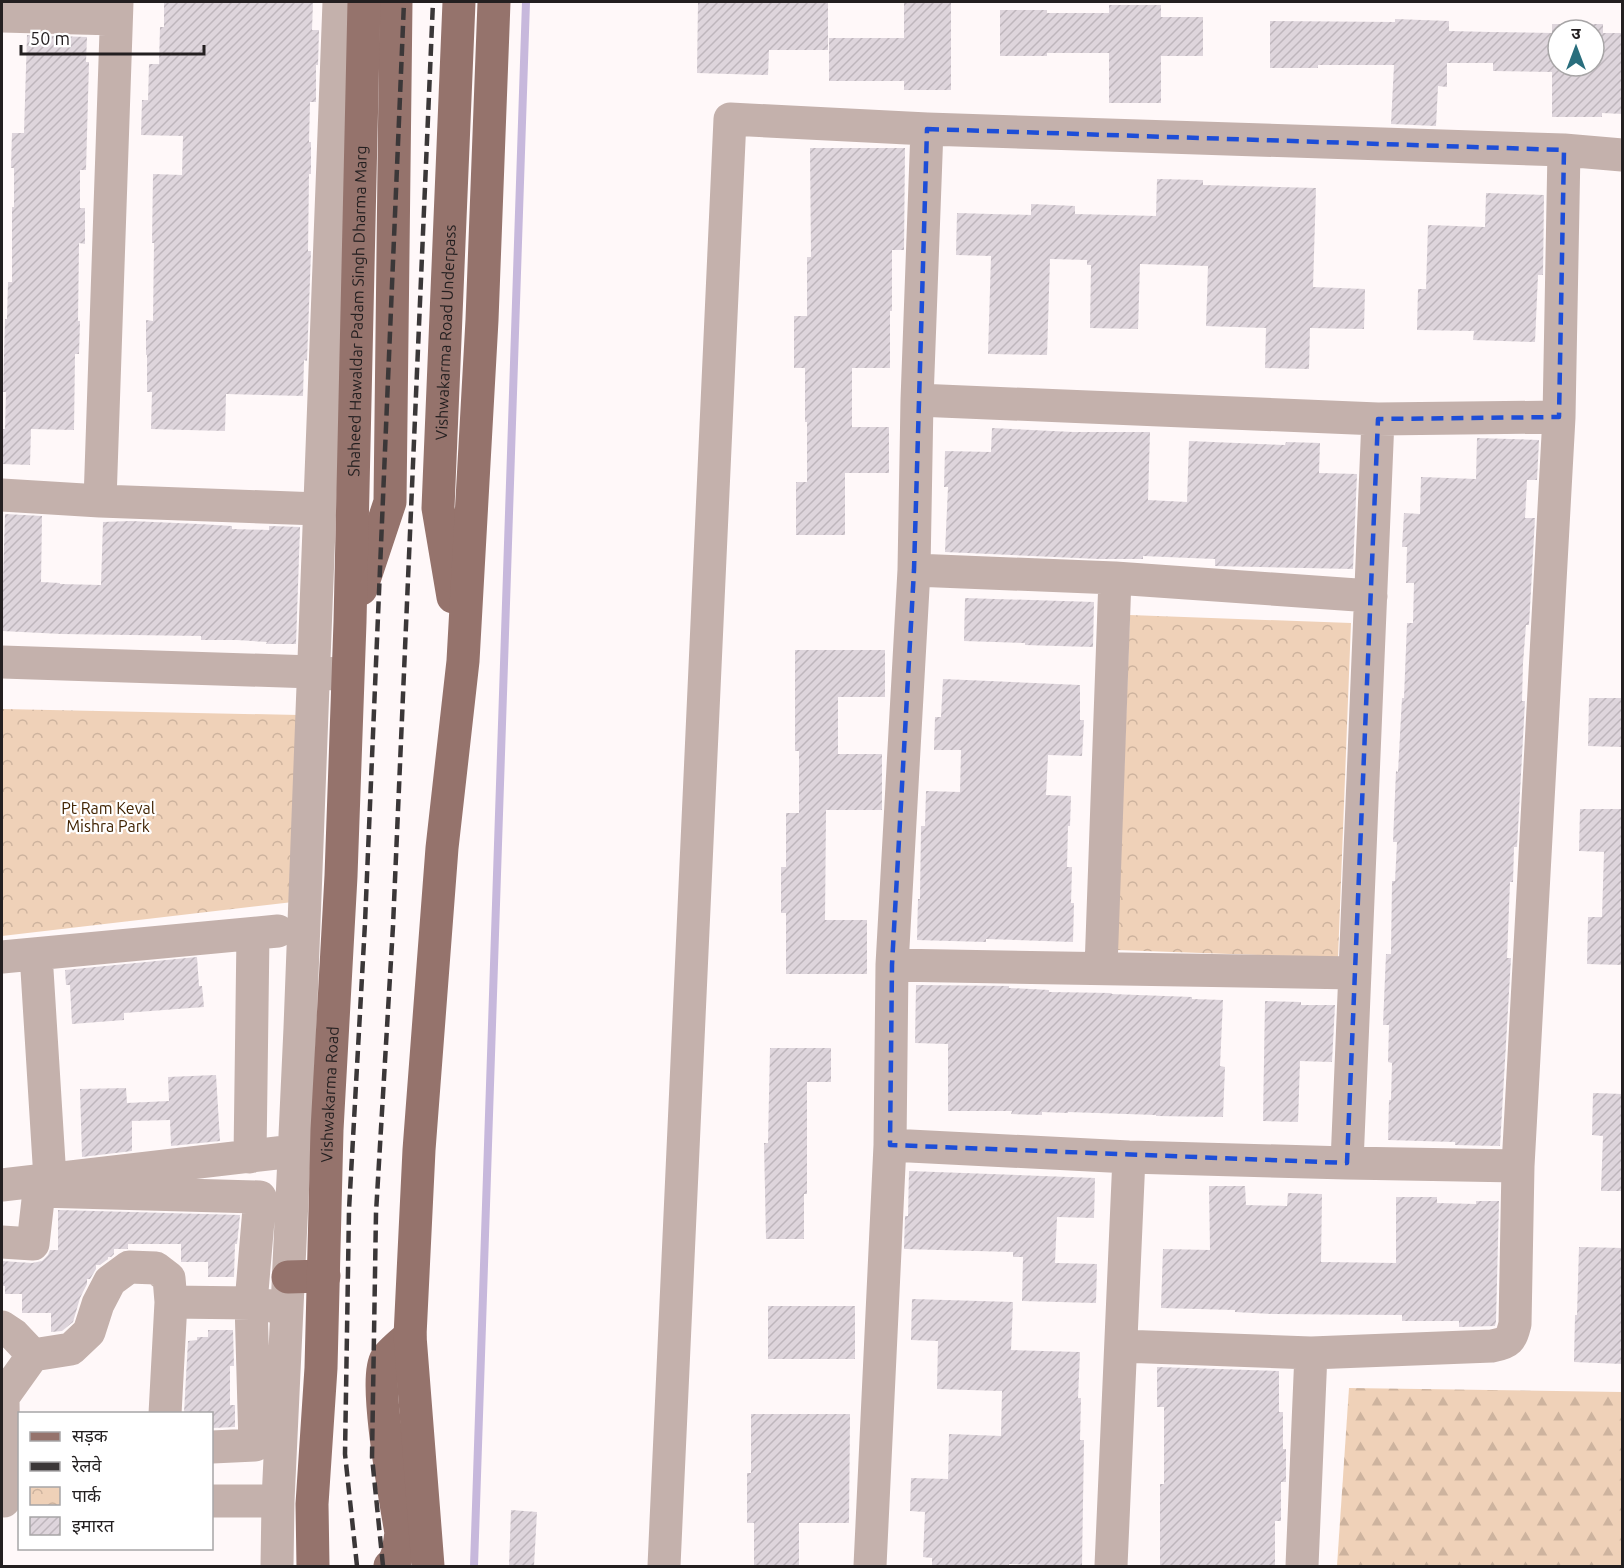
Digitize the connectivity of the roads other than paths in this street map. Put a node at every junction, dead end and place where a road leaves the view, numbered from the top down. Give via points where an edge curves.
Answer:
1 (339, 2) edge
2 (364, 2) edge
3 (396, 2) edge
4 (459, 2) edge
5 (494, 2) edge
6 (116, 10) edge
7 (2, 16) edge
8 (927, 129) junction
9 (1564, 150) junction
10 (1623, 155) edge
11 (918, 400) junction
12 (1559, 417) junction
13 (1378, 419) junction
14 (2, 495) edge
15 (100, 501) junction
16 (319, 509) junction
17 (914, 570) junction
18 (1115, 578) junction
19 (1371, 596) junction
20 (350, 622) junction
21 (463, 661) junction
22 (2, 662) edge
23 (313, 672) junction
24 (348, 676) junction
25 (36, 954) junction
26 (2, 957) edge
27 (892, 965) junction
28 (1101, 968) junction
29 (1355, 974) junction
30 (890, 1145) junction
31 (294, 1151) junction
32 (250, 1157) junction
33 (1129, 1157) junction
34 (1347, 1163) junction
35 (1518, 1166) junction
36 (50, 1179) junction
37 (2, 1185) edge
38 (2, 1242) edge
39 (324, 1276) junction
40 (288, 1293) junction
41 (171, 1302) junction
42 (251, 1303) junction
43 (2, 1327) edge
44 (410, 1336) junction
45 (1121, 1346) junction
46 (1311, 1353) junction
47 (33, 1355) junction
48 (2, 1396) edge
49 (165, 1412) edge
50 (213, 1447) edge
51 (2, 1468) edge
52 (8, 1501) edge
53 (213, 1501) edge
54 (278, 1501) junction
55 (318, 1562) edge
56 (277, 1566) edge
57 (390, 1566) edge
58 (428, 1566) edge
59 (664, 1566) edge
60 (870, 1566) edge
61 (1111, 1566) edge
62 (1302, 1566) edge

1 - 16 street
2 - 20 main road, Shaheed Hawaldar Padam Singh Dharma Marg
3 - 20 main road via 390,502
4 - 21 main road, Vishwakarma Road Underpass via 438,508
5 - 21 main road
6 - 7 street
6 - 15 street
8 - 9 street
8 - 11 street
8 - 59 street via 730,119
9 - 10 street
9 - 12 street
11 - 13 street
11 - 17 street
12 - 13 street
12 - 35 street
13 - 19 street
14 - 15 street
15 - 16 street
16 - 23 street
17 - 18 street
17 - 27 street
18 - 19 street
18 - 28 street
19 - 29 street
20 - 24 main road, Vishwakarma Road
21 - 44 main road via 442,848 419,1150
22 - 23 street
23 - 24 street
23 - 31 street
24 - 39 main road, Vishwakarma Road
25 - 26 street
25 - 32 street via 266,932
25 - 36 street
27 - 28 street
27 - 30 street
28 - 29 street
29 - 34 street
30 - 33 street
30 - 60 street
31 - 32 street
31 - 40 street
32 - 36 street
33 - 34 street
33 - 45 street
34 - 35 street
35 - 46 street via 1515,1324 1511,1338 1492,1346
36 - 37 street
38 - 42 street via 33,1244 39,1191 260,1197
39 - 40 main road
39 - 55 main road, Vishwakarma Road via 312,1504
40 - 42 street
40 - 54 street
41 - 42 street
41 - 47 street via 169,1278 156,1268 129,1267 110,1281 89,1332 71,1349
41 - 49 street
42 - 50 street via 255,1445
43 - 47 street
44 - 57 main road via 386,1358 382,1373 383,1410 401,1533 398,1552
44 - 58 main road
45 - 46 street
45 - 61 street
46 - 62 street
47 - 48 street
48 - 51 street
51 - 52 street
53 - 54 street
54 - 56 street

